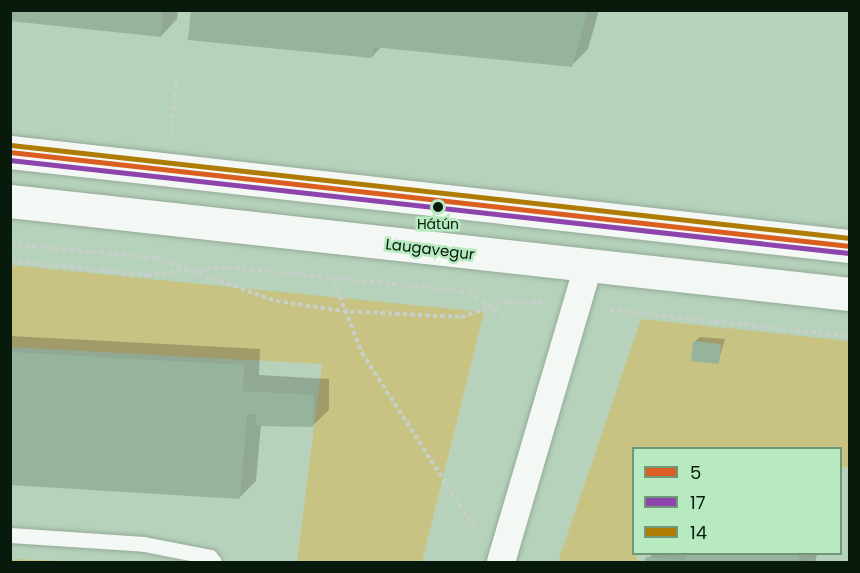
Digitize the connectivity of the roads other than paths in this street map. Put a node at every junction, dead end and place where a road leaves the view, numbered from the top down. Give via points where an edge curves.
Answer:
1 (10, 152) edge
2 (10, 201) edge
3 (849, 246) edge
4 (588, 267) junction
5 (849, 294) edge
6 (10, 535) edge
7 (214, 562) edge
8 (501, 562) edge

1 - 3 main road
2 - 4 main road, Laugavegur
4 - 5 main road, Laugavegur
4 - 8 street
6 - 7 lane via 144,544 210,557

